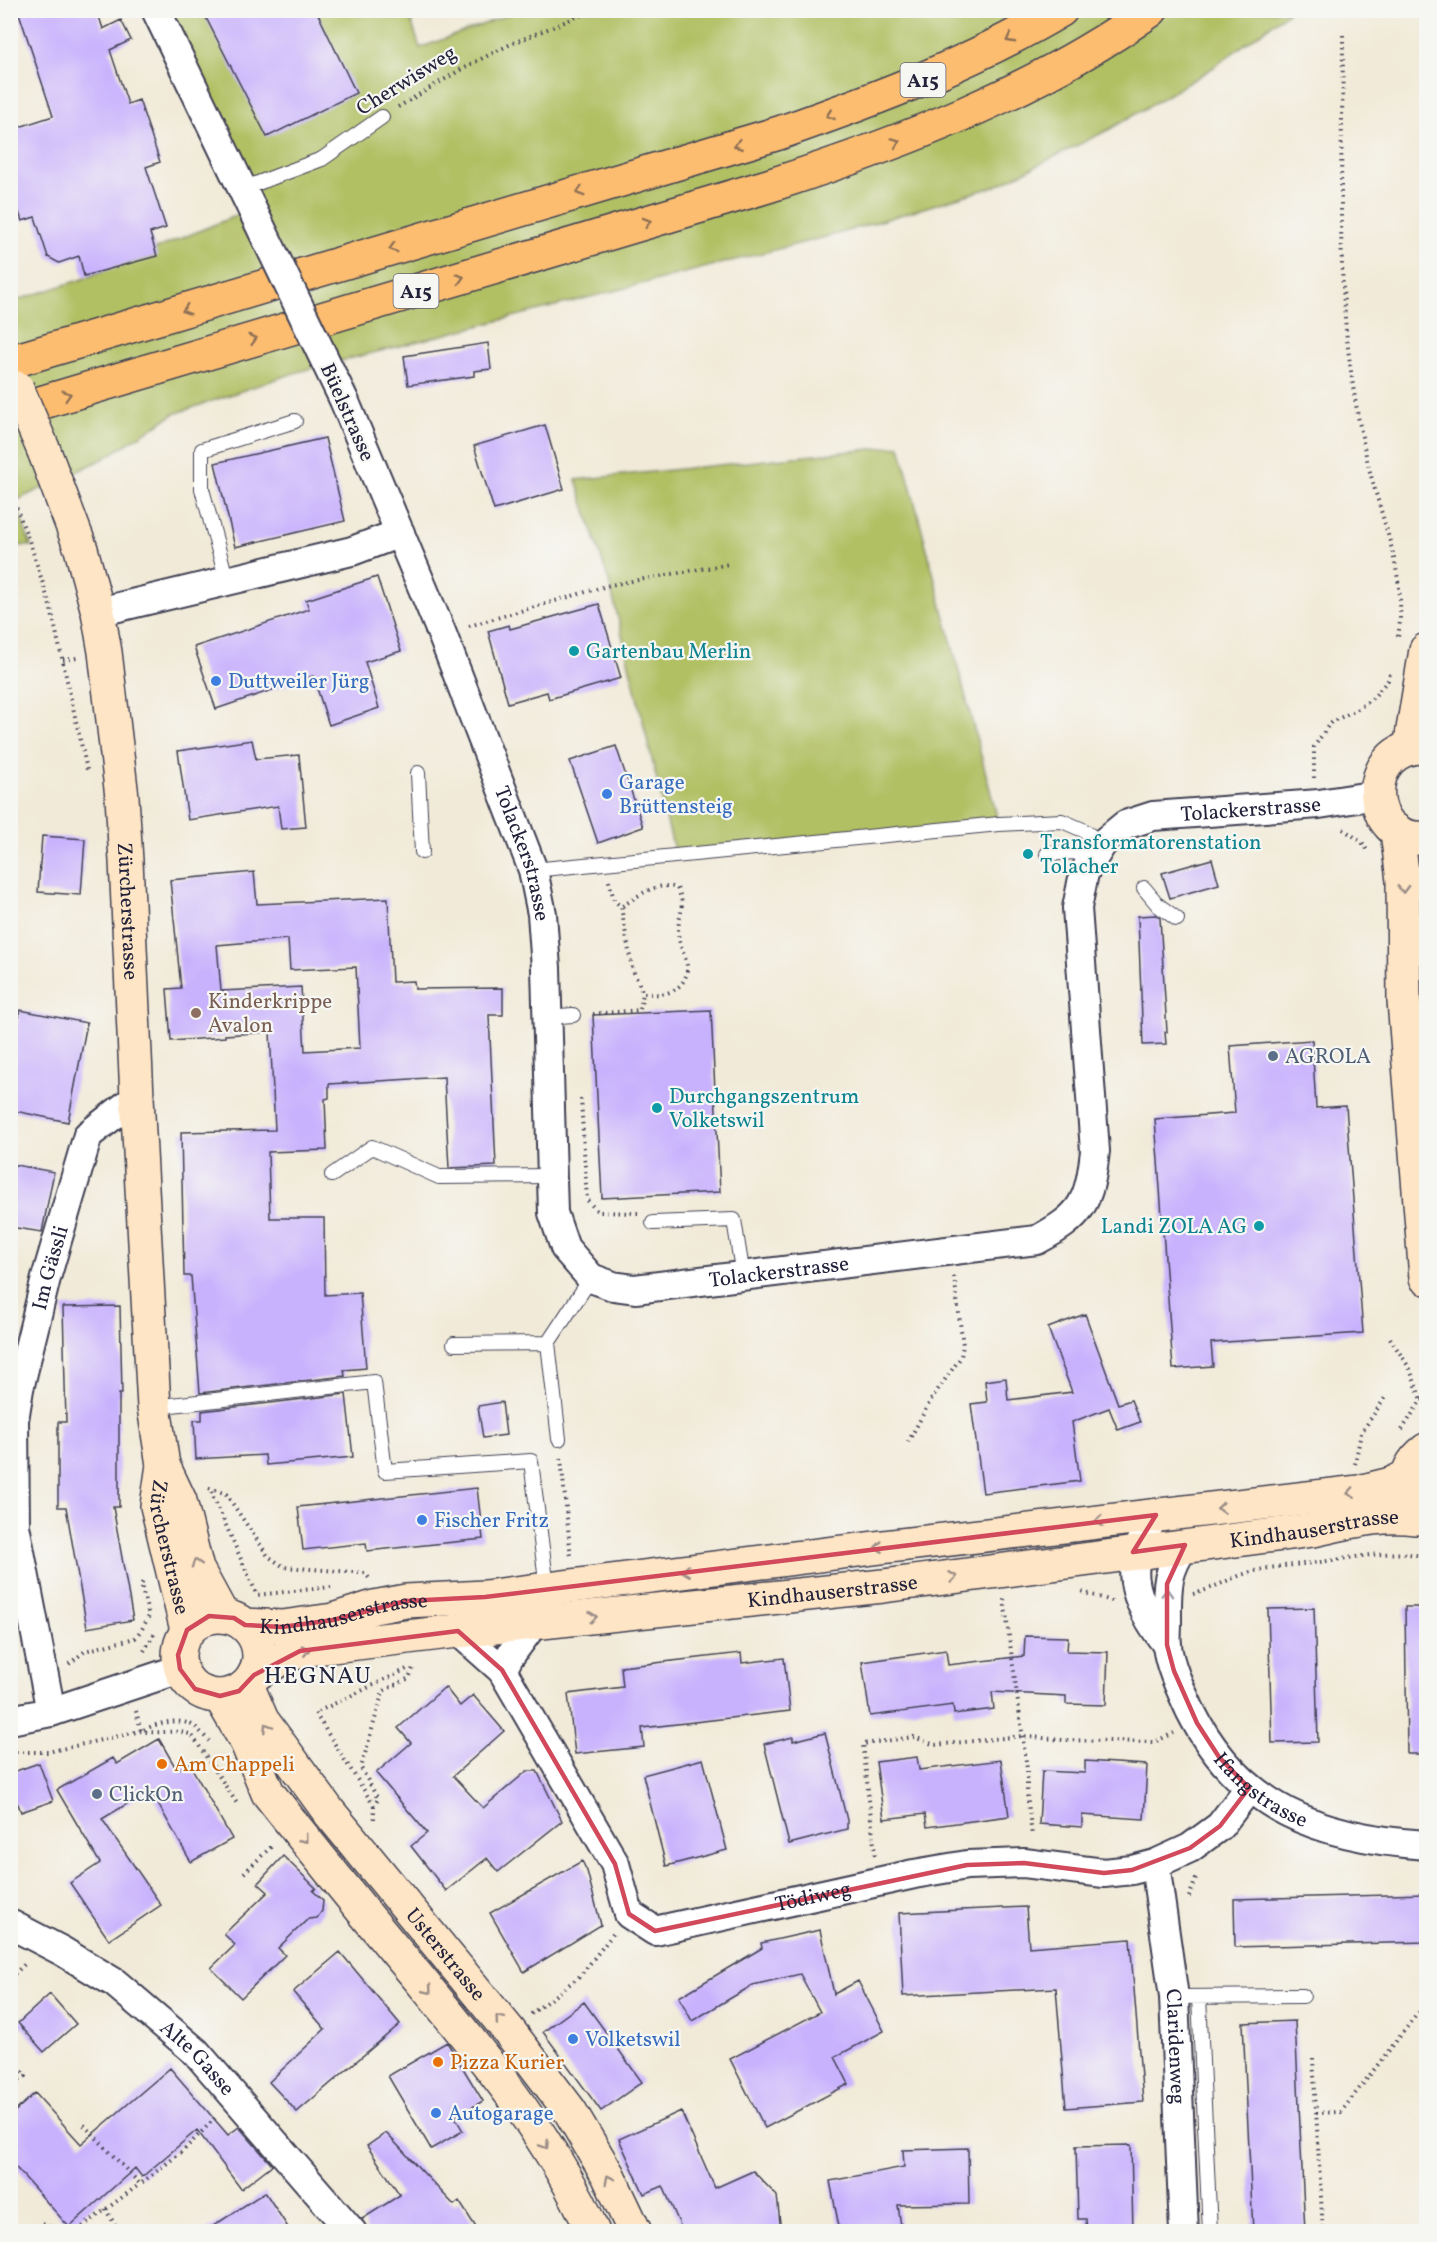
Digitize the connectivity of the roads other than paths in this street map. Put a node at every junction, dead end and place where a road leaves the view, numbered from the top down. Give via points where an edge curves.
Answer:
1 (156, 10) edge
2 (1061, 10) edge
3 (1151, 10) edge
4 (382, 117) road end
5 (247, 199) junction
6 (10, 362) edge
7 (10, 375) edge
8 (10, 412) edge
9 (295, 421) dead end
10 (400, 533) junction
11 (227, 580) junction
12 (98, 612) junction
13 (1412, 644) edge
14 (1418, 748) edge
15 (418, 773) dead end
16 (1377, 795) junction
17 (1412, 835) edge
18 (422, 852) dead end
19 (1097, 853) junction
20 (1047, 854) dead end
21 (533, 870) junction
22 (1143, 888) dead end
23 (1177, 919) dead end
24 (137, 1097) junction
25 (332, 1175) dead end
26 (552, 1176) junction
27 (653, 1223) road end
28 (743, 1276) junction
29 (591, 1278) junction
30 (1426, 1278) edge
31 (548, 1343) junction
32 (454, 1344) dead end
33 (154, 1407) junction
34 (559, 1439) dead end
35 (1426, 1450) edge
36 (163, 1464) junction
37 (1407, 1477) junction
38 (1156, 1515) junction
39 (1421, 1523) edge
40 (1185, 1545) junction
41 (1136, 1551) junction
42 (547, 1588) junction
43 (234, 1620) junction
44 (534, 1623) junction
45 (173, 1628) junction
46 (458, 1631) junction
47 (1167, 1645) junction
48 (180, 1669) junction
49 (502, 1670) junction
50 (241, 1686) junction
51 (49, 1700) junction
52 (10, 1720) edge
53 (1249, 1788) junction
54 (1426, 1845) edge
55 (1155, 1864) junction
56 (10, 1924) edge
57 (1303, 1996) dead end
58 (1187, 1997) junction
59 (352, 2232) edge
60 (593, 2232) edge
61 (635, 2232) edge
62 (1184, 2232) edge
63 (1210, 2232) edge

1 - 5 street, Büelstrasse
2 -> 6 highway, A15 via 1005,42 929,77 779,133
8 -> 3 highway, A15 via 849,159 917,134 1026,84
4 - 5 lane, Cherwisweg via 321,159
5 - 10 street, Büelstrasse, bridge via 344,400
7 - 12 main road, Zürcherstrasse, bridge via 81,549
9 - 11 lane via 202,450 202,489
10 - 11 street via 352,551
10 - 21 street, Tolackerstrasse
11 - 12 street
12 - 24 main road, Zürcherstrasse via 122,796
13 - 14 main road
14 - 16 main road via 1399,753 1382,771
15 - 18 lane
16 - 17 main road via 1387,821
16 - 19 street, Tolackerstrasse via 1319,804 1153,816 1125,825
17 -> 30 main road via 1403,881 1404,1001
19 - 20 lane
19 - 21 lane via 1083,830 1062,821
19 - 28 street, Tolackerstrasse via 1084,873 1077,908 1095,1151 1085,1199 1078,1212 1037,1240
21 - 26 street, Tolackerstrasse via 560,1016
22 - 23 lane
24 - 33 main road, Zürcherstrasse
24 - 51 street, Im Gässli via 88,1135 46,1278 14,1420 15,1526
25 - 26 lane via 372,1147 439,1177
26 - 29 street, Tolackerstrasse via 553,1213 565,1248
27 - 28 lane via 734,1220
28 - 29 street, Tolackerstrasse via 635,1289
29 - 31 lane
31 - 32 lane
31 - 34 lane
33 - 36 main road, Zürcherstrasse
33 - 42 lane via 374,1382 385,1471 531,1461
35 - 37 main road, Kindhauserstrasse via 1411,1465
43 -> 36 main road, Zürcherstrasse via 197,1569 180,1501
36 - 45 main road, Zürcherstrasse via 157,1506
37 -> 38 main road, Kindhauserstrasse via 1359,1492
37 - 39 main road, Kindhauserstrasse via 1406,1499
38 - 41 street, Ifangstrasse
38 -> 42 main road, Kindhauserstrasse
39 - 40 main road, Kindhauserstrasse via 1397,1515
40 - 41 main road, Kindhauserstrasse
47 -> 40 street, Ifangstrasse via 1168,1575
44 -> 41 main road, Kindhauserstrasse via 883,1586
41 - 47 street, Ifangstrasse via 1135,1582 1140,1603
42 - 43 main road, Kindhauserstrasse via 485,1597 406,1601 292,1626
43 - 45 main road via 203,1619
43 - 50 main road via 254,1636 259,1649 259,1662
44 - 46 main road, Kindhauserstrasse
44 - 49 street
45 - 48 main road via 180,1642
46 - 49 street
50 -> 46 main road, Kindhauserstrasse via 300,1651
47 - 53 street, Ifangstrasse via 1197,1723 1219,1757
48 - 50 main road via 195,1689 207,1695
48 - 51 street
49 - 55 street, Tödiweg via 615,1864 629,1914 655,1930 966,1865 1024,1863 1104,1873
50 -> 60 main road, Usterstrasse via 247,1743 268,1792 524,2111 567,2178
61 -> 50 main road, Usterstrasse via 608,2175 570,2111 329,1812
51 - 52 street
53 - 54 street, Ifangstrasse via 1291,1814 1339,1833
53 - 55 street, Tödiweg via 1220,1826 1190,1848
55 - 58 street, Claridenweg
56 - 59 street, Alte Gasse via 115,1983 196,2052
57 - 58 lane
58 - 62 street, Claridenweg
58 - 63 lane

